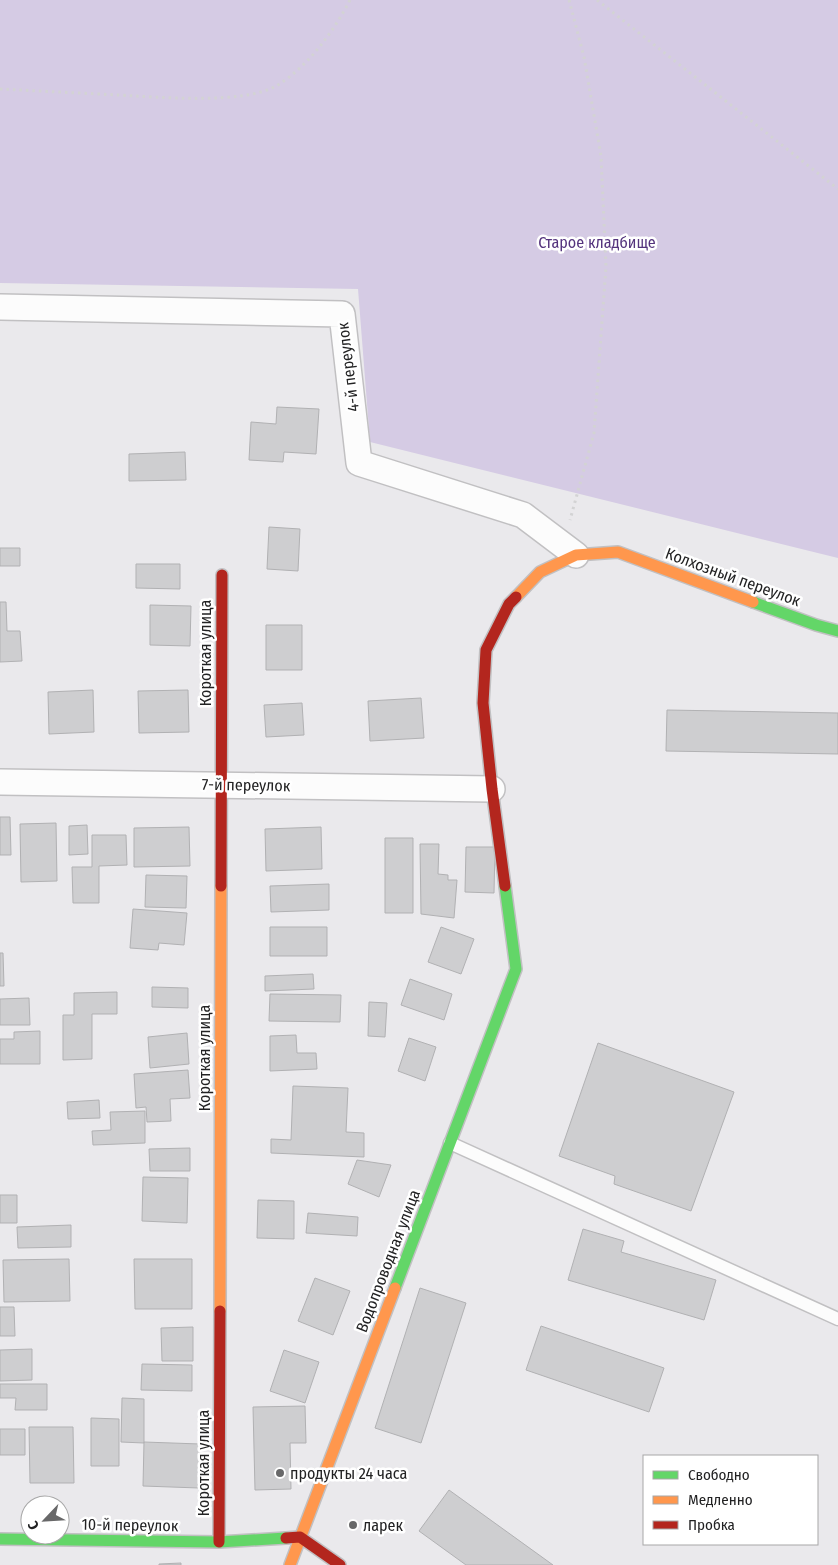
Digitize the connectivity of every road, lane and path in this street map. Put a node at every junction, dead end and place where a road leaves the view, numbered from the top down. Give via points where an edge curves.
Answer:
1 (350, 0) edge
2 (569, 0) edge
3 (597, 0) edge
4 (0, 89) edge
5 (838, 189) edge
6 (0, 307) edge
7 (570, 550) junction
8 (222, 574) dead end
9 (838, 631) edge
10 (0, 782) edge
11 (221, 785) junction
12 (492, 789) junction
13 (450, 1143) junction
14 (838, 1319) edge
15 (300, 1537) junction
16 (0, 1539) edge
17 (219, 1542) junction
18 (290, 1565) edge
19 (340, 1565) edge

1 - 4 path via 339,22 300,68 275,86 246,96 179,98
2 - 7 path via 584,57 601,156 606,266 594,433
3 - 5 path
6 - 7 street, 4-й переулок via 342,314 359,463 523,515
7 - 9 street, Колхозный переулок via 618,552
7 - 12 street via 540,572 509,604 486,650 483,702
8 - 11 street, Короткая улица
10 - 11 street, 7-й переулок
11 - 12 street, 7-й переулок
11 - 17 street, Короткая улица
12 - 13 street, Водопроводная улица via 516,969
13 - 14 lane
13 - 15 street, Водопроводная улица
15 - 17 street, 10-й переулок
15 - 18 street, Водопроводная улица
15 - 19 street
16 - 17 street, 10-й переулок

